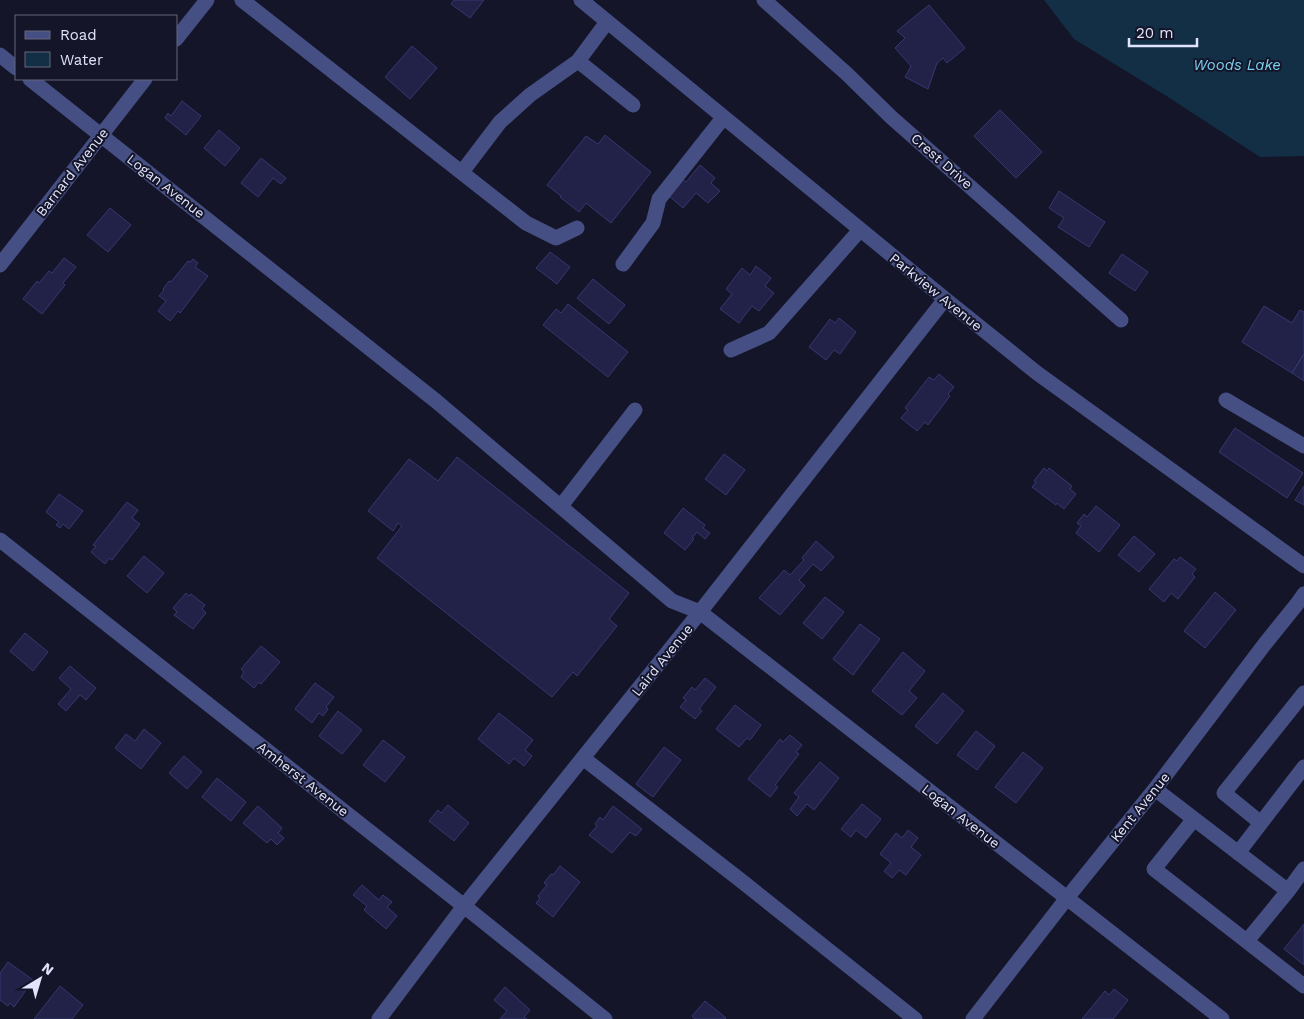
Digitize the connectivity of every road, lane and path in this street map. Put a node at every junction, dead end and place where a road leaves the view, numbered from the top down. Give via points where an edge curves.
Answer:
1 (208, 0) edge
2 (242, 0) edge
3 (581, 0) edge
4 (764, 0) edge
5 (607, 22) junction
6 (178, 37) edge
7 (0, 55) edge
8 (578, 61) junction
9 (15, 67) edge
10 (31, 80) edge
11 (144, 80) edge
12 (633, 105) dead end
13 (723, 118) junction
14 (101, 135) junction
15 (462, 172) junction
16 (577, 228) dead end
17 (860, 230) junction
18 (623, 264) dead end
19 (0, 265) edge
20 (945, 299) junction
21 (1121, 320) dead end
22 (730, 350) dead end
23 (1226, 400) dead end
24 (635, 410) dead end
25 (1304, 446) edge
26 (561, 506) junction
27 (0, 540) edge
28 (1304, 566) edge
29 (1304, 594) edge
30 (700, 612) junction
31 (1304, 693) edge
32 (583, 758) junction
33 (1304, 767) edge
34 (1155, 789) junction
35 (1194, 819) junction
36 (1262, 823) junction
37 (1238, 853) junction
38 (1304, 869) edge
39 (1288, 891) junction
40 (1066, 898) junction
41 (464, 906) junction
42 (1247, 941) junction
43 (1304, 986) edge
44 (378, 1019) edge
45 (606, 1019) edge
46 (915, 1019) edge
47 (973, 1019) edge
48 (1222, 1019) edge

1 - 6 street
2 - 15 street
3 - 5 street, Parkview Avenue
4 - 21 street, Crest Drive
5 - 8 street
5 - 13 street, Parkview Avenue
7 - 9 street
8 - 12 street
8 - 15 street via 530,95 500,122
10 - 14 street, Logan Avenue
11 - 14 street, Barnard Avenue
13 - 17 street, Parkview Avenue
13 - 18 street via 660,199 654,223
14 - 19 street, Barnard Avenue
14 - 26 street, Logan Avenue via 436,401
15 - 16 street via 526,222 556,238
17 - 20 street, Parkview Avenue
17 - 22 street via 769,333
20 - 28 street, Parkview Avenue via 1037,372
20 - 30 street, Laird Avenue
23 - 25 street
24 - 26 street
26 - 30 street, Logan Avenue via 672,601
27 - 41 street, Amherst Avenue
29 - 34 street, Kent Avenue
30 - 32 street, Laird Avenue
30 - 40 street, Logan Avenue
31 - 36 street via 1224,793
32 - 41 street, Laird Avenue
32 - 46 street
33 - 36 street
34 - 35 street
34 - 40 street, Kent Avenue
35 - 37 street
35 - 42 street via 1154,869
36 - 37 street
37 - 39 street
38 - 39 street
39 - 42 street
40 - 47 street, Kent Avenue
40 - 48 street, Logan Avenue
41 - 44 street, Laird Avenue
41 - 45 street, Amherst Avenue
42 - 43 street

